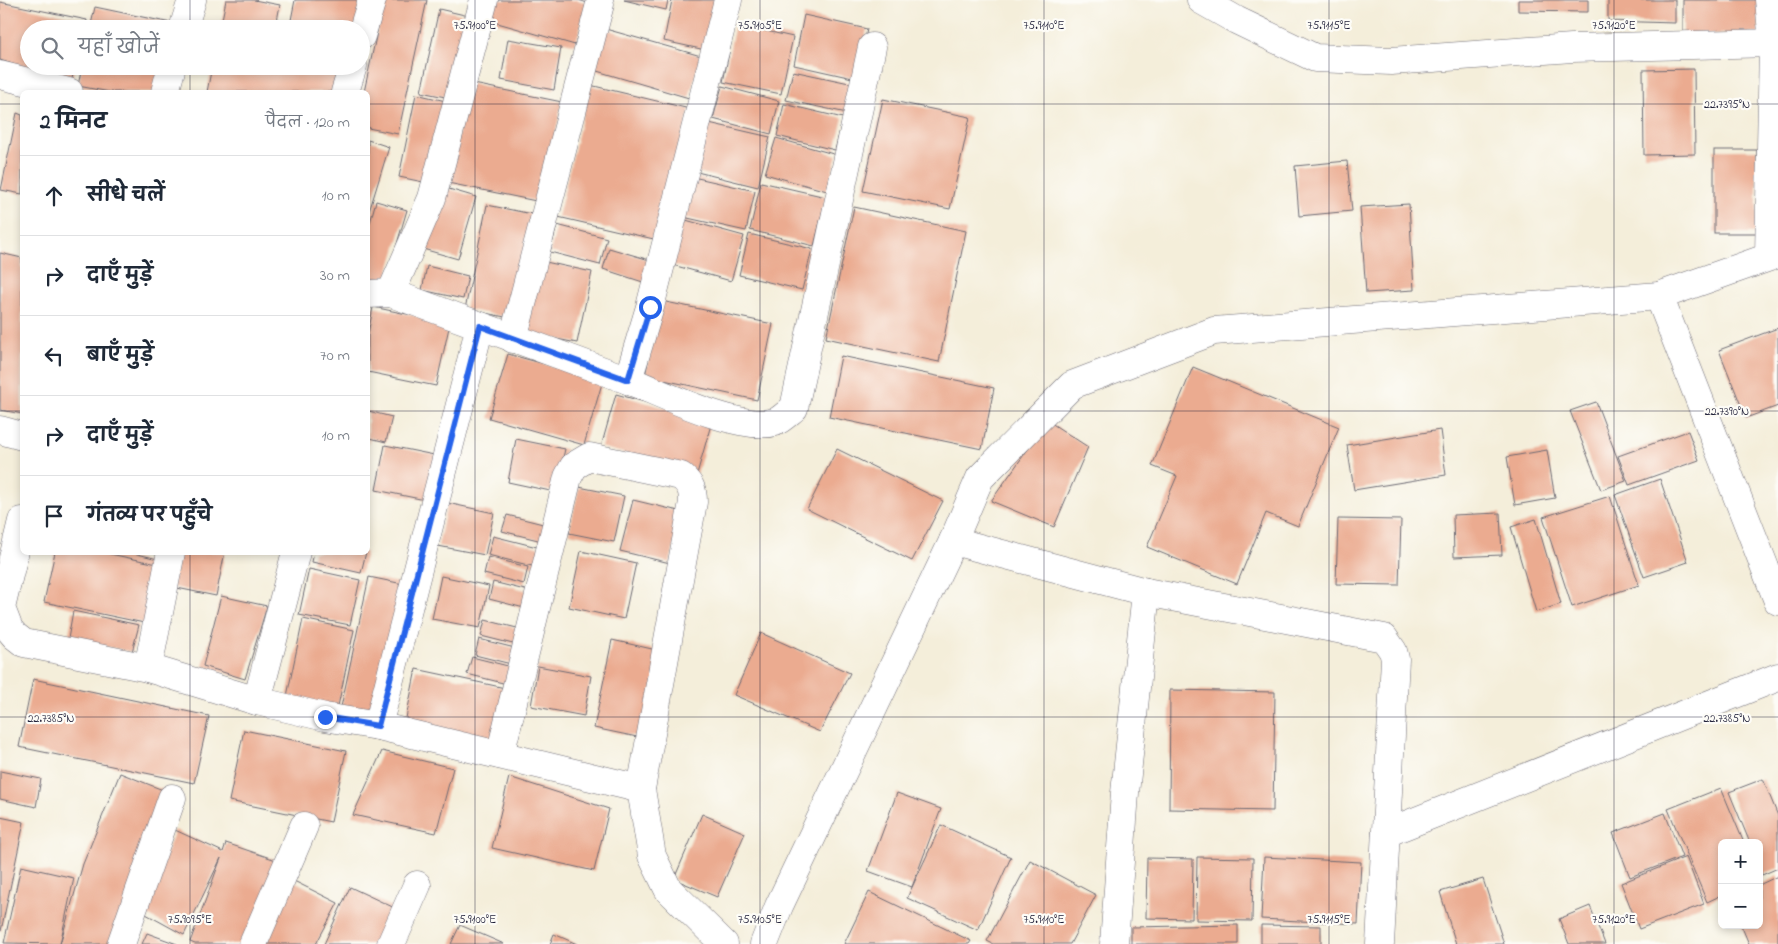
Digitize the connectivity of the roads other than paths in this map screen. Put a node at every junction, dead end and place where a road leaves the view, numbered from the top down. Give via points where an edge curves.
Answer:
1 (192, 0) edge
2 (372, 0) edge
3 (484, 0) edge
4 (728, 0) edge
5 (1201, 0) edge
6 (1769, 0) edge
7 (600, 4) dead end
8 (1239, 10) edge
9 (186, 20) edge
10 (366, 20) edge
11 (1775, 42) edge
12 (872, 47) dead end
13 (169, 75) edge
14 (350, 75) edge
15 (0, 76) edge
16 (60, 90) edge
17 (165, 90) edge
18 (346, 90) edge
19 (1774, 255) edge
20 (380, 294) edge
21 (1659, 296) junction
22 (480, 326) junction
23 (513, 339) junction
24 (628, 380) junction
25 (0, 430) edge
26 (20, 435) edge
27 (20, 530) edge
28 (953, 541) junction
29 (170, 555) edge
30 (295, 555) edge
31 (1146, 592) junction
32 (1778, 601) edge
33 (148, 668) junction
34 (1778, 677) edge
35 (256, 701) junction
36 (378, 726) junction
37 (500, 755) junction
38 (641, 789) junction
39 (172, 798) dead end
40 (304, 826) dead end
41 (1386, 833) junction
42 (417, 885) dead end
43 (121, 944) edge
44 (253, 944) edge
45 (391, 944) edge
46 (724, 944) edge
47 (764, 944) edge
48 (1114, 944) edge
49 (1380, 944) edge

1 - 9 street
2 - 10 street
3 - 20 street via 432,198
4 - 24 street via 650,307
5 - 8 street
6 - 11 street
7 - 23 street
8 - 11 street via 1315,58 1391,61 1572,48
11 - 19 street
12 - 24 street via 794,408 776,422 728,420
13 - 17 street
14 - 18 street
15 - 16 street
19 - 21 street
20 - 22 street
21 - 28 street via 1214,331 1072,385 980,478
21 - 32 street
22 - 23 street
22 - 36 street
23 - 24 street
25 - 26 street
27 - 33 street via 2,608 6,623 15,636 24,642
28 - 31 street
28 - 47 street via 779,906
29 - 33 street
30 - 35 street
31 - 41 street via 1384,638 1393,650 1394,658
31 - 48 street via 1125,793
33 - 35 street
34 - 41 street
35 - 36 street
36 - 37 street
37 - 38 street
37 - 38 street via 568,478 574,466 589,457 681,476 693,492 693,502
38 - 46 street via 652,856 668,889
39 - 43 street
40 - 44 street
41 - 49 street
42 - 45 street

